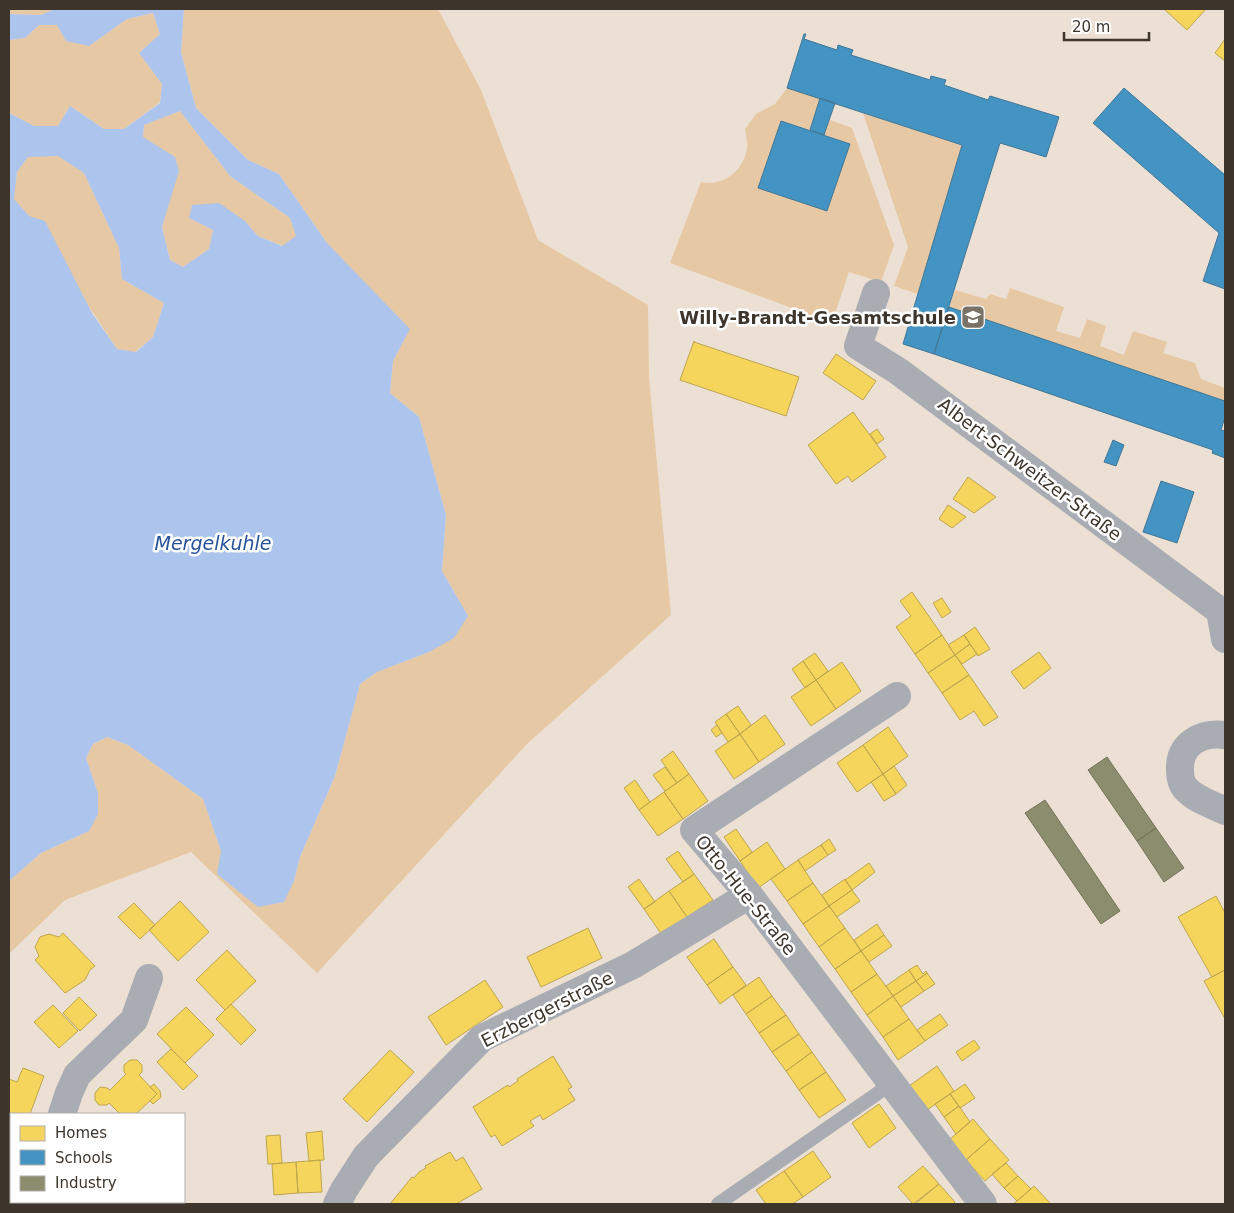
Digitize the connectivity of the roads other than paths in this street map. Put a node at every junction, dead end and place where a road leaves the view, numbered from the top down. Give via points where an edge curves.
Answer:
1 (876, 293) dead end
2 (1225, 639) edge
3 (898, 696) dead end
4 (1225, 735) edge
5 (1225, 811) edge
6 (749, 895) junction
7 (149, 978) dead end
8 (891, 1084) junction
9 (62, 1113) edge
10 (337, 1204) edge
11 (718, 1204) edge
12 (983, 1204) edge

1 - 2 street, Albert-Schweitzer-Straße via 858,346 898,371 1220,611
3 - 6 street, Otto-Hue-Straße via 694,830
4 - 5 street via 1203,737 1192,742 1184,750 1180,763 1184,786 1197,798
6 - 8 street, Otto-Hue-Straße
6 - 10 street, Erzbergerstraße via 633,965 482,1038 366,1156
7 - 9 street via 134,1020 78,1075
8 - 11 lane
8 - 12 street, Otto-Hue-Straße

